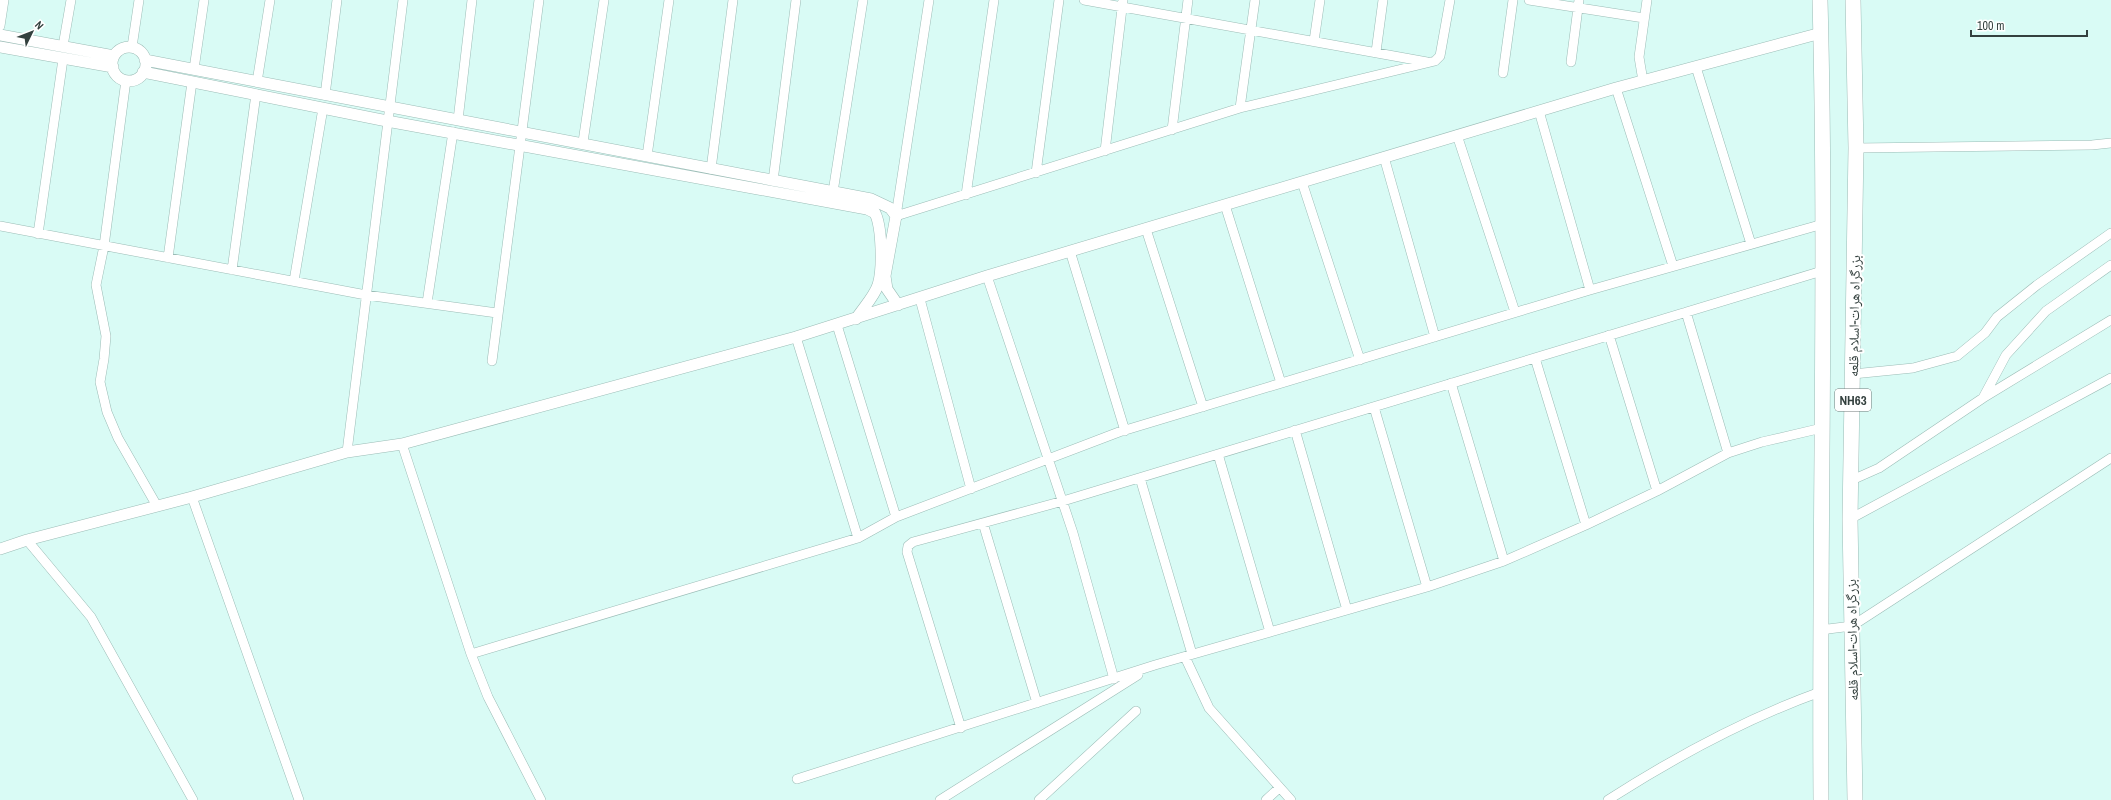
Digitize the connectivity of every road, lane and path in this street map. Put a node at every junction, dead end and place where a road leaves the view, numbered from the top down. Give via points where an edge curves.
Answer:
1 (4, 0) edge
2 (71, 0) edge
3 (139, 0) edge
4 (204, 0) edge
5 (270, 0) edge
6 (337, 0) edge
7 (403, 0) edge
8 (472, 0) edge
9 (539, 0) edge
10 (604, 0) edge
11 (669, 0) edge
12 (733, 0) edge
13 (796, 0) edge
14 (863, 0) edge
15 (929, 0) edge
16 (994, 0) edge
17 (1059, 0) edge
18 (1084, 0) edge
19 (1188, 0) edge
20 (1255, 0) edge
21 (1320, 0) edge
22 (1383, 0) edge
23 (1450, 0) edge
24 (1513, 0) edge
25 (1529, 0) edge
26 (1647, 0) edge
27 (1820, 0) edge
28 (1853, 0) edge
29 (1123, 3) edge
30 (1578, 4) edge
31 (1186, 18) junction
32 (1644, 18) junction
33 (0, 26) edge
34 (1251, 30) junction
35 (1821, 33) junction
36 (0, 35) edge
37 (1314, 41) junction
38 (63, 46) junction
39 (0, 47) edge
40 (132, 47) junction
41 (1376, 52) junction
42 (63, 59) junction
43 (145, 60) junction
44 (114, 62) junction
45 (1571, 62) dead end
46 (1430, 63) junction
47 (1696, 66) junction
48 (194, 69) junction
49 (143, 72) junction
50 (1503, 73) dead end
51 (126, 80) junction
52 (1643, 81) junction
53 (192, 82) junction
54 (257, 82) junction
55 (1616, 88) junction
56 (256, 94) junction
57 (325, 95) junction
58 (323, 108) junction
59 (389, 108) junction
60 (1240, 108) junction
61 (1539, 111) junction
62 (458, 120) junction
63 (387, 121) junction
64 (1172, 130) junction
65 (453, 132) junction
66 (522, 132) junction
67 (1458, 135) junction
68 (583, 142) junction
69 (2111, 143) edge
70 (519, 144) junction
71 (1856, 148) junction
72 (1105, 151) junction
73 (646, 156) junction
74 (1384, 157) junction
75 (711, 169) junction
76 (1036, 173) junction
77 (773, 181) junction
78 (1302, 182) junction
79 (833, 192) junction
80 (966, 195) junction
81 (1225, 205) junction
82 (896, 216) junction
83 (1823, 224) junction
84 (0, 226) edge
85 (1146, 228) junction
86 (2111, 233) edge
87 (38, 234) junction
88 (1751, 244) junction
89 (104, 246) junction
90 (1070, 251) junction
91 (168, 258) junction
92 (2111, 265) edge
93 (1673, 266) junction
94 (232, 270) junction
95 (1822, 271) junction
96 (987, 276) junction
97 (294, 281) junction
98 (1590, 290) junction
99 (366, 295) junction
100 (920, 299) junction
101 (427, 303) junction
102 (898, 305) junction
103 (1515, 312) junction
104 (1686, 312) junction
105 (497, 313) junction
106 (856, 319) junction
107 (2111, 320) edge
108 (837, 325) junction
109 (1609, 335) junction
110 (1435, 337) junction
111 (796, 338) junction
112 (1535, 358) junction
113 (1360, 360) junction
114 (492, 361) dead end
115 (1853, 374) junction
116 (2111, 378) edge
117 (1281, 383) junction
118 (1451, 383) junction
119 (1983, 398) junction
120 (1203, 407) junction
121 (1374, 407) junction
122 (1822, 428) junction
123 (1125, 430) junction
124 (1295, 430) junction
125 (402, 444) junction
126 (347, 452) junction
127 (1728, 453) junction
128 (1218, 454) junction
129 (2111, 458) edge
130 (1050, 459) junction
131 (1140, 478) junction
132 (1852, 480) junction
133 (971, 489) junction
134 (1657, 491) junction
135 (192, 497) junction
136 (1063, 501) junction
137 (156, 506) junction
138 (896, 517) junction
139 (1850, 519) junction
140 (983, 523) junction
141 (1586, 525) junction
142 (858, 538) junction
143 (27, 540) junction
144 (0, 549) edge
145 (1504, 561) junction
146 (1427, 587) junction
147 (1347, 610) junction
148 (1852, 626) junction
149 (1820, 630) junction
150 (1270, 632) junction
151 (471, 654) junction
152 (1188, 656) junction
153 (1155, 665) junction
154 (1114, 679) junction
155 (1820, 692) junction
156 (1037, 703) junction
157 (1136, 711) dead end
158 (960, 728) junction
159 (797, 779) dead end
160 (1279, 788) junction
161 (193, 800) edge
162 (299, 800) edge
163 (541, 800) edge
164 (940, 800) edge
165 (1039, 800) edge
166 (1266, 800) edge
167 (1291, 800) edge
168 (1608, 800) edge
169 (1821, 800) edge
170 (1854, 800) edge

1 - 33 street
2 - 38 street
3 - 40 street
4 - 48 street
5 - 54 street
6 - 57 street
7 - 59 street
8 - 62 street
9 - 66 street
10 - 68 street
11 - 73 street
12 - 75 street
13 - 77 street
14 - 79 street
15 - 82 street
16 - 80 street
17 - 76 street
18 - 29 street
19 - 31 street
20 - 34 street
21 - 37 street
22 - 41 street
23 - 46 street via 1440,56
24 - 50 street
25 - 30 street
26 - 32 street
27 - 35 highway, NH63
28 - 71 highway, بزرگراه هرات-اسلام قلعه / NH63
29 - 31 street
29 - 72 street
30 - 32 street
30 - 45 street
31 - 34 street
31 - 64 street
32 - 52 street via 1639,57
34 - 37 street
34 - 60 street
35 - 47 street
35 - 83 highway, NH63
36 - 38 street
37 - 41 street
38 - 44 street
39 - 42 street
40 - 43 street via 142,53
40 - 44 street via 120,49
41 - 46 street
42 - 44 street
42 - 87 street
43 - 48 street
43 - 49 street
44 - 51 street via 116,75
46 - 60 street
47 - 52 street
47 - 88 street
48 - 54 street
49 - 51 street via 138,78
49 - 53 street
51 - 89 street
52 - 55 street
53 - 56 street
53 - 91 street
54 - 57 street
55 - 61 street
55 - 93 street
56 - 58 street
56 - 94 street
57 - 59 street
58 - 63 street
58 - 97 street
59 - 62 street
59 - 63 street
60 - 64 street
61 - 67 street
61 - 98 street
62 - 66 street
63 - 65 street
63 - 99 street
64 - 72 street
65 - 70 street
65 - 101 street
66 - 68 street
66 - 70 street
67 - 74 street
67 - 103 street
68 - 73 street
69 - 71 street
70 - 105 street
70 - 106 street via 871,211 877,218 879,227 880,274 875,291
71 - 115 highway, بزرگراه هرات-اسلام قلعه / NH63
72 - 76 street
73 - 75 street
74 - 78 street
74 - 110 street
75 - 77 street
76 - 80 street
77 - 79 street
78 - 81 street
78 - 113 street
79 - 82 street via 861,196 883,203
80 - 82 street
81 - 85 street
81 - 117 street
82 - 102 street via 885,276 887,290
83 - 88 street
83 - 95 highway, NH63
84 - 87 street
85 - 90 street
85 - 120 street
86 - 115 street via 2037,285 1957,356 1913,368
87 - 89 street
88 - 93 street
89 - 91 street
89 - 137 street via 96,285 106,336 100,382 102,395 118,438
90 - 96 street
90 - 123 street
91 - 94 street
92 - 119 street via 2046,311 2006,355
93 - 98 street
94 - 97 street
95 - 104 street
95 - 122 highway, NH63
96 - 100 street
96 - 130 street
97 - 99 street
98 - 103 street
99 - 101 street
99 - 126 street
100 - 102 street
100 - 133 street
101 - 105 street
102 - 106 street
103 - 110 street
104 - 109 street
104 - 127 street
105 - 114 street
106 - 108 street
107 - 119 street
108 - 111 street
108 - 138 street
109 - 112 street
109 - 134 street
110 - 113 street
111 - 125 street
111 - 142 street
112 - 118 street
112 - 141 street
113 - 117 street
115 - 132 highway, بزرگراه هرات-اسلام قلعه / NH63
116 - 139 street
117 - 120 street
118 - 121 street
118 - 145 street
119 - 132 street via 1879,468
120 - 123 street
121 - 124 street
121 - 146 street
122 - 127 street
122 - 149 highway, NH63
123 - 130 street
124 - 128 street
124 - 147 street
125 - 126 street
125 - 151 street
126 - 135 street
127 - 134 street
128 - 131 street
128 - 150 street
129 - 148 street
130 - 133 street
130 - 136 street
131 - 136 street
131 - 152 street
132 - 139 highway, بزرگراه هرات-اسلام قلعه / NH63
133 - 138 street
134 - 141 street
135 - 137 street
135 - 162 street
136 - 140 street
136 - 154 street
137 - 143 street
138 - 142 street
139 - 148 highway, بزرگراه هرات-اسلام قلعه / NH63
140 - 156 street
140 - 158 street via 912,542 907,552
141 - 145 street
142 - 151 street
143 - 144 street
143 - 161 street via 91,617
145 - 146 street
146 - 147 street
147 - 150 street
148 - 149 street
148 - 170 highway, بزرگراه هرات-اسلام قلعه / NH63
149 - 155 highway, NH63
150 - 152 street
151 - 163 street via 488,697
152 - 153 street
152 - 160 street via 1209,708
153 - 154 street
153 - 164 street via 1105,694
154 - 156 street
155 - 168 street via 1772,709 1660,767
155 - 169 highway, NH63
156 - 158 street
157 - 165 street
158 - 159 street
160 - 166 street
160 - 167 street

